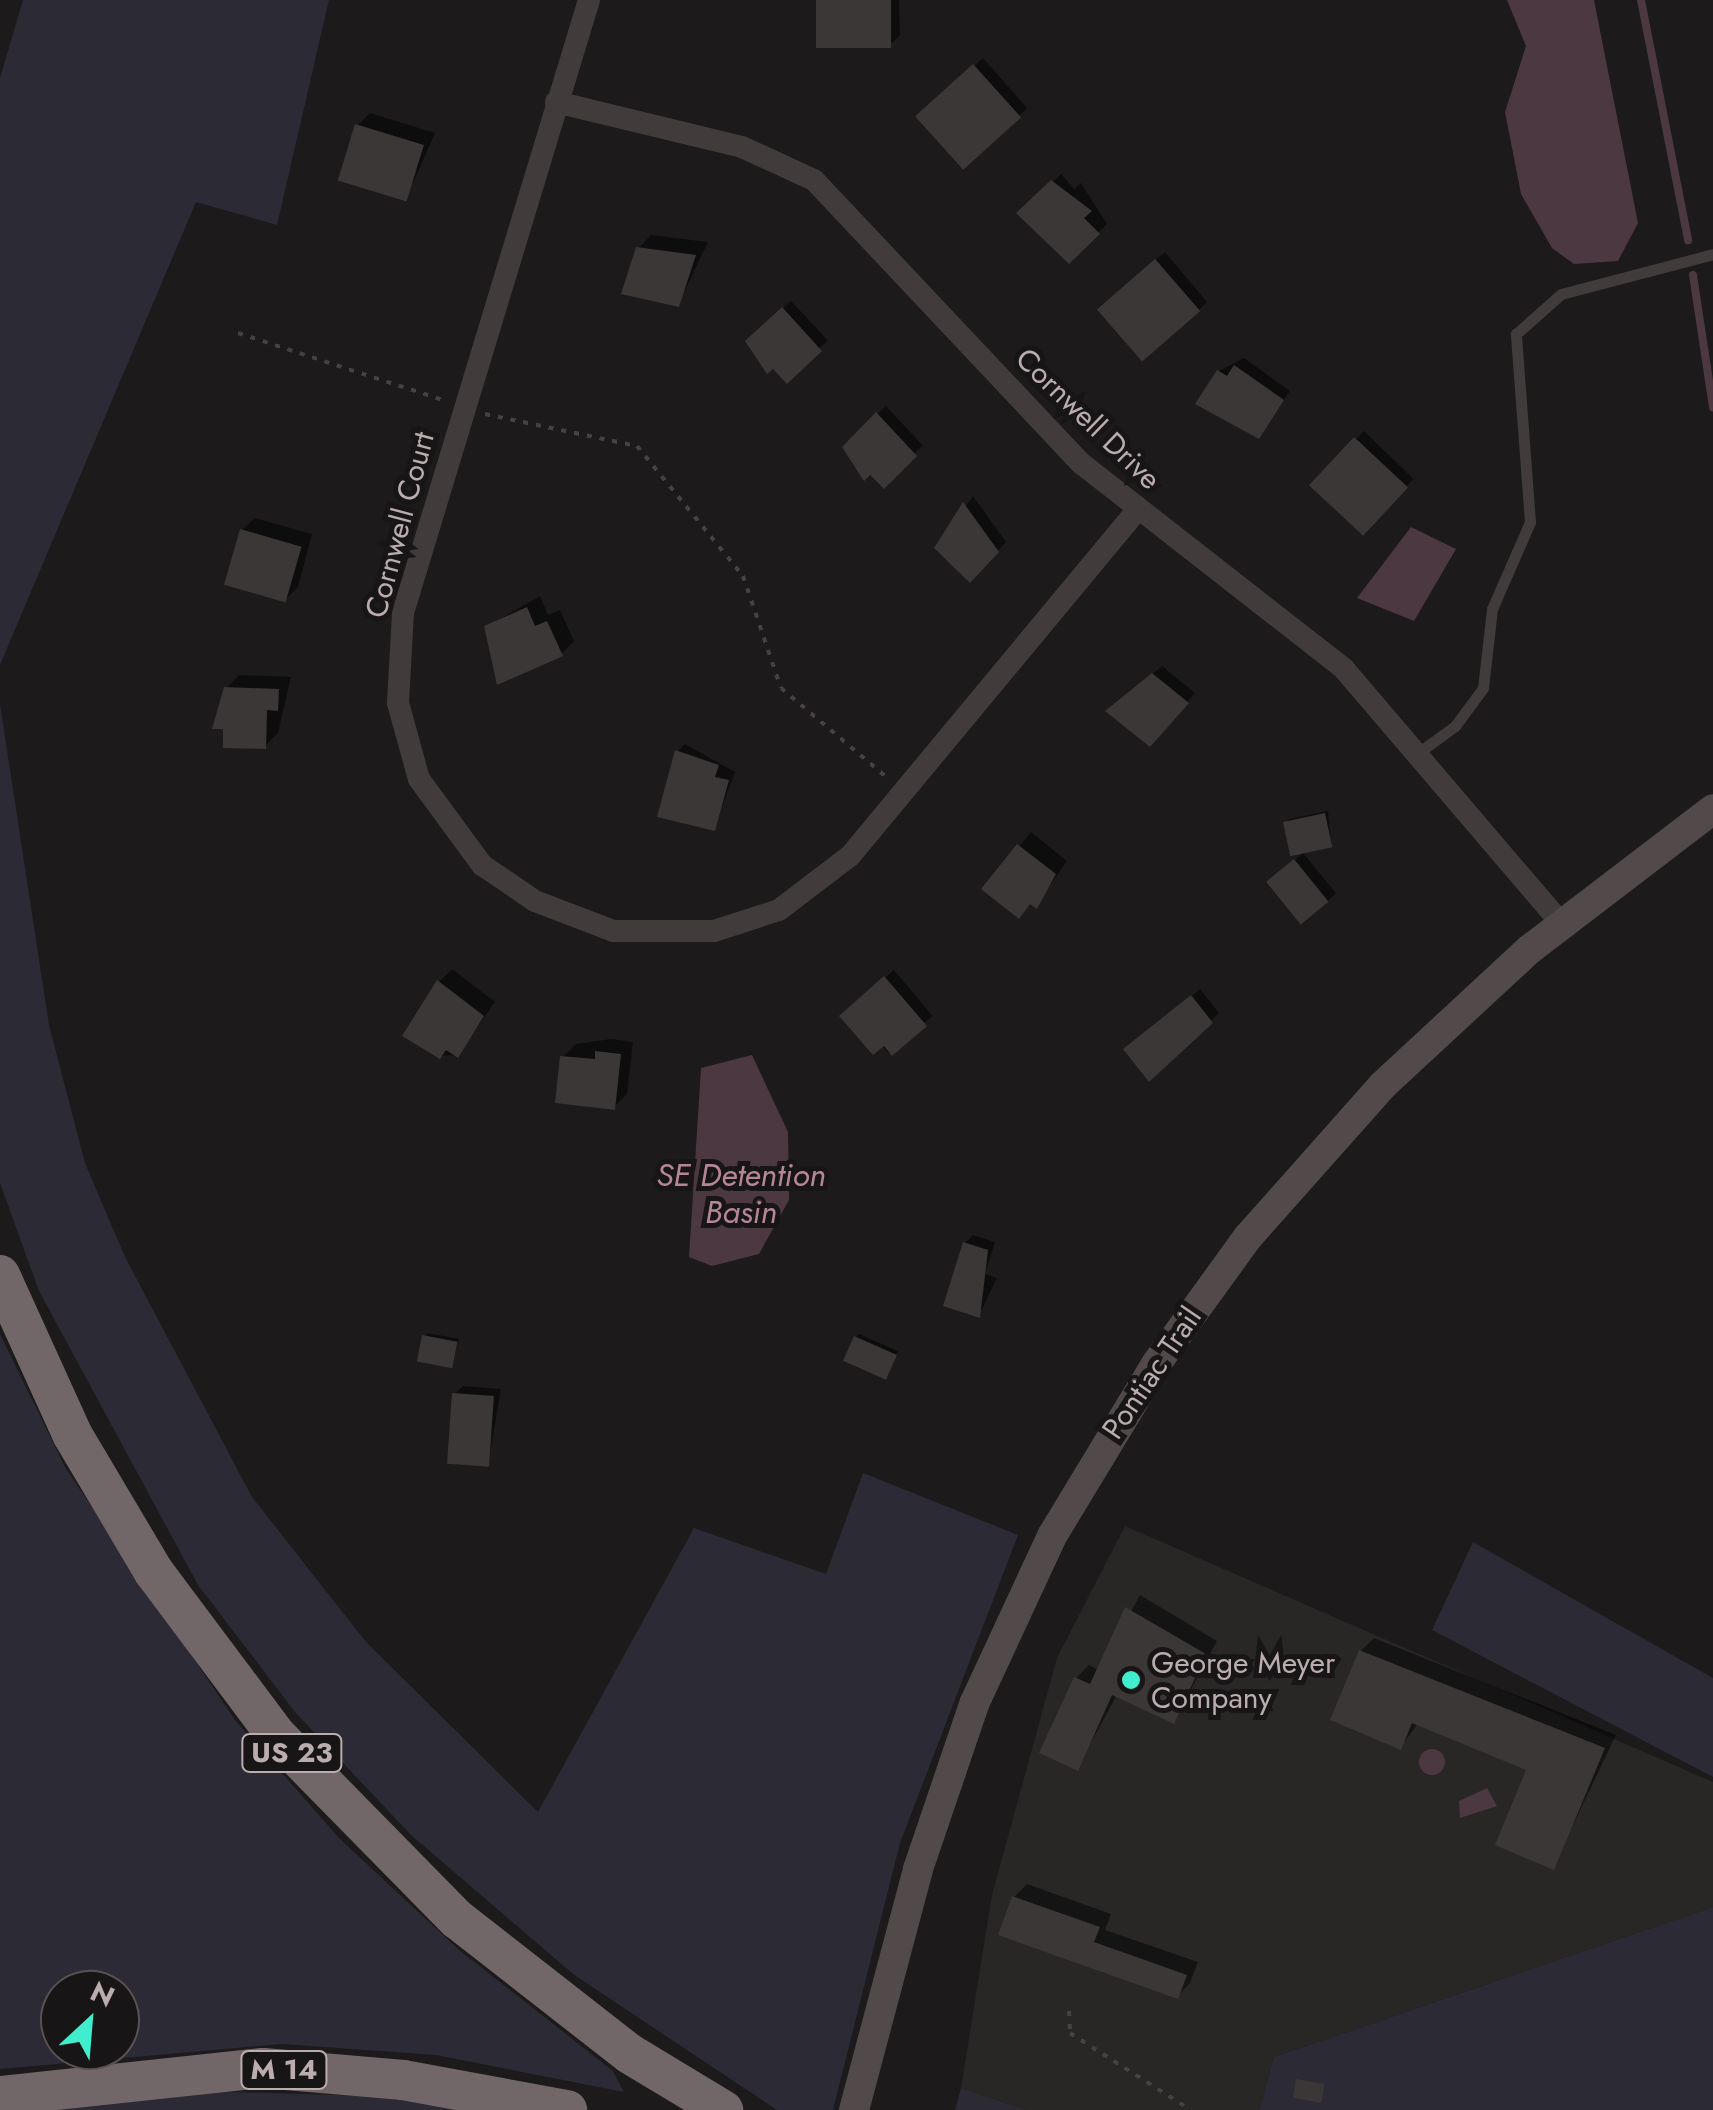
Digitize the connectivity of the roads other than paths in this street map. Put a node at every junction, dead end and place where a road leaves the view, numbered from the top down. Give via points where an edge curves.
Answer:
1 (589, 0) edge
2 (556, 102) junction
3 (1713, 254) edge
4 (1137, 510) junction
5 (1418, 753) junction
6 (1713, 809) edge
7 (1562, 924) junction
8 (0, 1275) edge
9 (0, 2096) edge
10 (856, 2102) edge
11 (566, 2110) edge
12 (723, 2110) edge

1 - 2 street, Cornwell Court
2 - 4 street, Cornwell Drive via 742,147 814,180 1082,464
2 - 4 street, Cornwell Court via 403,612 398,703 419,779 482,865 534,901 594,926 714,931 801,896 904,791
3 - 5 lane via 1560,294 1516,334 1530,522 1492,609 1483,688 1455,726
4 - 5 street, Cornwell Drive via 1344,669
5 - 7 street, Cornwell Drive
6 - 7 main road, Pontiac Trail
7 - 10 main road, Pontiac Trail via 1464,1005 1335,1136 1248,1236 1107,1438 1026,1589 956,1753
8 - 12 highway, US 23 via 72,1434 154,1572 275,1734 457,1919 630,2054
9 - 11 highway, M 14 via 263,2068 403,2080

